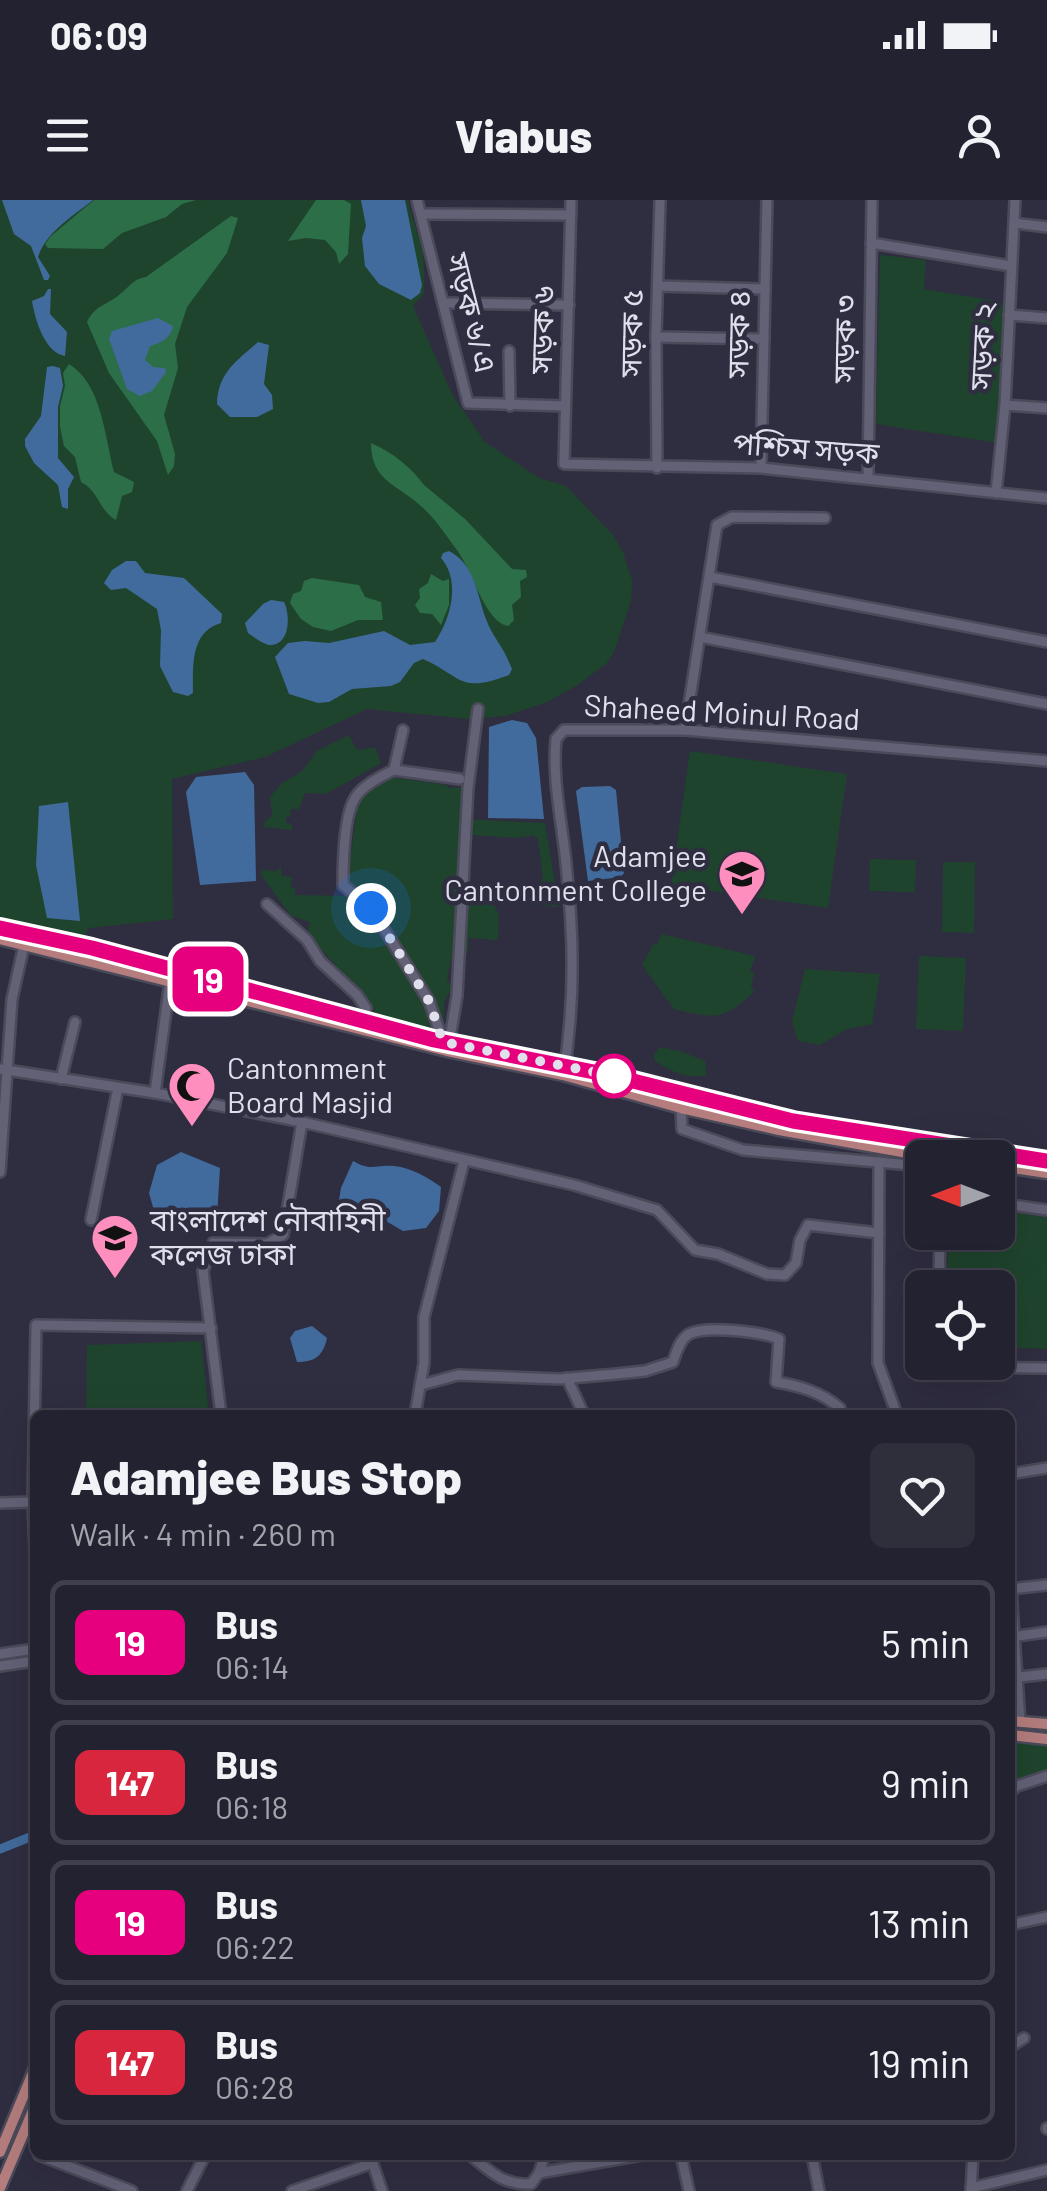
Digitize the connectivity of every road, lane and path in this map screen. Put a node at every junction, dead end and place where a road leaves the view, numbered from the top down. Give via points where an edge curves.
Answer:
1 (417, 200) edge
2 (572, 200) edge
3 (660, 200) edge
4 (767, 200) edge
5 (872, 200) edge
6 (1015, 200) edge
7 (421, 214) junction
8 (571, 214) junction
9 (1014, 223) junction
10 (1047, 227) edge
11 (872, 244) junction
12 (1011, 266) junction
13 (658, 286) junction
14 (765, 289) junction
15 (443, 303) junction
16 (570, 305) junction
17 (1009, 315) junction
18 (1047, 318) edge
19 (656, 337) junction
20 (764, 338) junction
21 (510, 350) dead end
22 (510, 406) junction
23 (565, 406) junction
24 (1004, 406) junction
25 (1047, 408) edge
26 (562, 461) joint
27 (657, 468) junction
28 (761, 468) junction
29 (868, 478) junction
30 (996, 494) junction
31 (1047, 498) edge
32 (825, 518) dead end
33 (710, 577) junction
34 (700, 637) junction
35 (1047, 642) edge
36 (1047, 704) edge
37 (478, 709) dead end
38 (402, 730) dead end
39 (685, 730) junction
40 (1047, 762) edge
41 (394, 770) junction
42 (460, 779) dead end
43 (266, 904) dead end
44 (0, 928) edge
45 (0, 939) edge
46 (24, 944) junction
47 (170, 981) junction
48 (76, 1022) dead end
49 (361, 1024) junction
50 (447, 1045) junction
51 (2, 1070) edge
52 (564, 1071) junction
53 (61, 1079) junction
54 (118, 1088) junction
55 (155, 1093) junction
56 (681, 1108) junction
57 (302, 1122) junction
58 (2, 1142) edge
59 (905, 1153) edge
60 (464, 1161) junction
61 (1047, 1161) edge
62 (879, 1162) junction
63 (905, 1164) edge
64 (1015, 1169) edge
65 (0, 1172) edge
66 (1047, 1174) edge
67 (1015, 1205) edge
68 (1047, 1210) edge
69 (91, 1220) dead end
70 (878, 1233) junction
71 (211, 1328) junction
72 (1015, 1368) edge
73 (1047, 1368) edge
74 (567, 1378) junction
75 (421, 1385) junction
76 (35, 1410) edge
77 (220, 1410) edge
78 (417, 1410) edge
79 (582, 1410) edge
80 (840, 1410) edge
81 (895, 1410) edge
82 (1047, 1468) edge
83 (1015, 1473) edge
84 (30, 1502) edge
85 (0, 1503) edge
86 (1047, 1584) edge
87 (1015, 1588) edge
88 (1047, 1632) edge
89 (1015, 1636) edge
90 (1015, 1648) edge
91 (30, 1650) edge
92 (0, 1654) edge
93 (30, 1662) edge
94 (0, 1666) edge
95 (1047, 1674) edge
96 (1020, 1677) junction
97 (1015, 1690) edge
98 (1015, 1722) edge
99 (1047, 1724) edge
100 (1015, 1736) edge
101 (1047, 1739) edge
102 (1047, 1776) edge
103 (1015, 1788) edge
104 (1047, 1917) edge
105 (1015, 1923) edge
106 (1024, 2038) dead end
107 (1015, 2044) edge
108 (30, 2080) edge
109 (30, 2117) edge
110 (17, 2146) junction
111 (30, 2151) edge
112 (0, 2152) edge
113 (52, 2160) edge
114 (202, 2160) edge
115 (369, 2160) edge
116 (371, 2160) edge
117 (476, 2160) edge
118 (543, 2160) edge
119 (612, 2160) edge
120 (682, 2160) edge
121 (813, 2160) edge
122 (973, 2160) edge
123 (1047, 2170) edge
124 (539, 2172) junction
125 (0, 2188) edge
126 (531, 2188) edge
127 (971, 2190) edge
128 (132, 2191) edge
129 (187, 2191) edge
130 (292, 2191) edge
131 (382, 2191) edge
132 (689, 2191) edge
133 (819, 2191) edge

1 - 7 street, সড়ক ৬/এ
2 - 8 street, সড়ক ৬
3 - 13 street, সড়ক ৫
4 - 14 street, সড়ক ৪
5 - 11 street, সড়ক ৩
6 - 9 street, সড়ক ২
7 - 8 street
7 - 15 street, সড়ক ৬/এ
8 - 16 street, সড়ক ৬
9 - 10 street
9 - 12 street, সড়ক ২
11 - 12 street
11 - 29 street, সড়ক ৩
12 - 17 street, সড়ক ২
13 - 14 street
13 - 19 street, সড়ক ৫
14 - 20 street, সড়ক ৪
15 - 16 street
15 - 22 street, সড়ক ৬/এ via 468,403
16 - 23 street, সড়ক ৬
17 - 18 street
17 - 24 street, সড়ক ২
19 - 20 street
19 - 27 street, সড়ক ৫
20 - 28 street, সড়ক ৪
21 - 22 street
22 - 23 street, সড়ক ৬/এ
23 - 26 street, সড়ক ৬
24 - 25 street
24 - 30 street, সড়ক ২
26 - 27 street, পশ্চিম সড়ক
27 - 28 street, পশ্চিম সড়ক
28 - 29 street, পশ্চিম সড়ক
29 - 30 street, পশ্চিম সড়ক
30 - 31 street, পশ্চিম সড়ক
32 - 33 street via 724,520 717,525
33 - 34 street
33 - 35 street
34 - 36 street
34 - 39 street
37 - 50 street via 457,996
38 - 41 street
39 - 40 street, Shaheed Moinul Road
39 - 52 street, Shaheed Moinul Road via 568,730 556,739 574,1002
41 - 42 street
41 - 50 street via 352,802 343,885 371,908 429,1001
43 - 49 street via 357,995 366,1008
44 - 49 main road
45 - 46 main road
46 - 47 main road
46 - 51 street
47 - 49 main road
47 - 55 street
48 - 53 street
49 - 50 main road
50 - 52 main road
51 - 53 street
51 - 58 street
52 - 56 main road
52 - 61 main road via 793,1121
53 - 54 street
54 - 55 street
54 - 69 street
55 - 57 street
56 - 59 main road
56 - 62 street via 682,1129 743,1150
57 - 60 street
57 - 71 street via 283,1235 268,1244 213,1243 204,1271
58 - 65 street
60 - 70 street via 657,1210 696,1250 767,1274 792,1269 808,1225
60 - 75 street via 424,1318
62 - 63 street
62 - 70 street
64 - 66 main road
67 - 68 street
70 - 81 street via 878,1363
71 - 76 street via 36,1324
71 - 77 street
72 - 73 street
74 - 75 street via 458,1375
74 - 79 street
74 - 80 street via 666,1366 692,1333 757,1334 779,1339 776,1382 828,1398
75 - 78 street
82 - 83 street
84 - 85 street
86 - 87 street
88 - 89 street
90 - 96 street
91 - 92 street
93 - 94 street
95 - 96 street
96 - 97 street
97 - 98 street
98 - 99 main road
100 - 101 main road
102 - 103 street
104 - 105 street
106 - 107 street
108 - 112 main road
109 - 110 main road
110 - 111 street
110 - 125 main road
113 - 128 street
114 - 129 street
115 - 130 street
116 - 131 street
117 - 126 street via 507,2184
118 - 124 street
119 - 124 street
120 - 132 street
121 - 133 street
122 - 127 street
123 - 127 street
124 - 126 street

